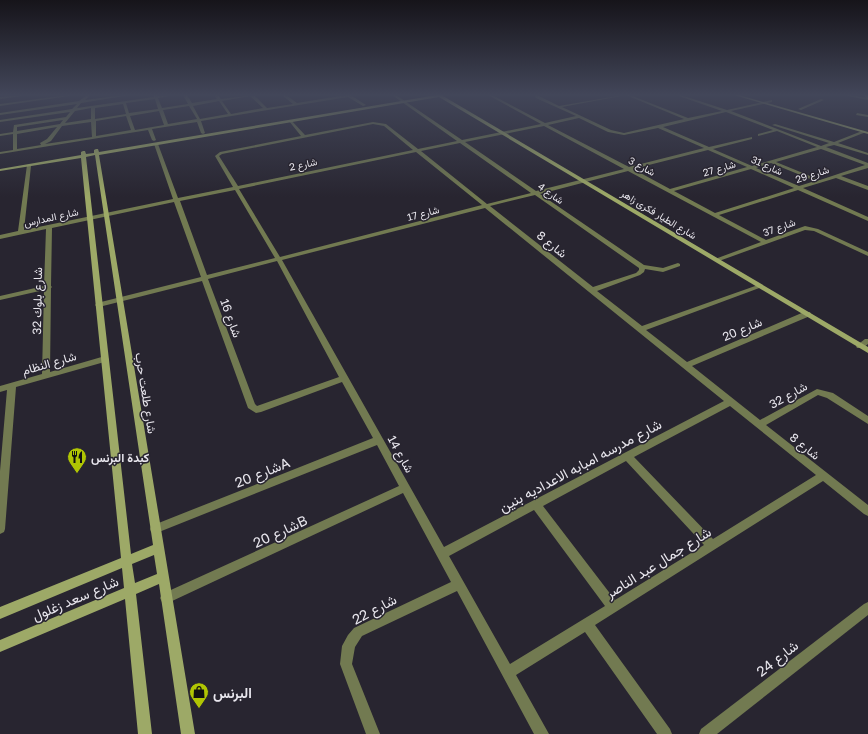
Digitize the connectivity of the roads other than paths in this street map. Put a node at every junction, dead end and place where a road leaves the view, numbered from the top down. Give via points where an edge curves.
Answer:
1 (15, 129) edge
2 (40, 129) edge
3 (58, 129) edge
4 (94, 129) edge
5 (143, 129) edge
6 (150, 129) edge
7 (219, 129) edge
8 (238, 129) edge
9 (298, 129) edge
10 (342, 129) edge
11 (390, 129) edge
12 (443, 129) edge
13 (497, 129) edge
14 (520, 129) edge
15 (554, 129) edge
16 (606, 129) edge
17 (650, 129) edge
18 (665, 129) edge
19 (791, 129) edge
20 (777, 130) joint
21 (133, 131) joint
22 (867, 131) edge
23 (203, 132) joint
24 (15, 133) junction
25 (503, 133) junction
26 (0, 135) edge
27 (760, 135) dead end
28 (304, 136) junction
29 (94, 137) junction
30 (750, 138) dead end
31 (460, 141) junction
32 (155, 142) junction
33 (835, 143) junction
34 (39, 146) junction
35 (821, 147) junction
36 (708, 148) junction
37 (15, 150) junction
38 (417, 150) junction
39 (96, 152) junction
40 (0, 153) edge
41 (83, 154) junction
42 (868, 154) edge
43 (773, 162) junction
44 (868, 165) edge
45 (0, 166) edge
46 (28, 166) junction
47 (752, 168) junction
48 (629, 169) junction
49 (0, 170) edge
50 (836, 176) junction
51 (585, 181) junction
52 (819, 181) junction
53 (236, 187) junction
54 (798, 188) junction
55 (868, 188) edge
56 (670, 191) junction
57 (535, 193) junction
58 (176, 199) junction
59 (487, 206) junction
60 (106, 214) junction
61 (715, 215) junction
62 (89, 218) junction
63 (868, 219) edge
64 (49, 226) junction
65 (21, 232) junction
66 (0, 237) edge
67 (765, 242) junction
68 (868, 254) edge
69 (279, 260) junction
70 (717, 260) junction
71 (678, 265) dead end
72 (642, 267) junction
73 (204, 279) junction
74 (760, 286) junction
75 (49, 288) junction
76 (592, 290) junction
77 (0, 298) edge
78 (120, 300) junction
79 (99, 305) junction
80 (807, 314) junction
81 (641, 329) junction
82 (868, 341) edge
83 (860, 346) junction
84 (868, 350) edge
85 (105, 359) junction
86 (687, 365) junction
87 (46, 376) junction
88 (344, 378) junction
89 (12, 386) junction
90 (0, 389) edge
91 (731, 401) junction
92 (868, 421) edge
93 (760, 424) junction
94 (379, 440) junction
95 (627, 456) junction
96 (824, 475) junction
97 (405, 488) junction
98 (536, 505) junction
99 (868, 511) edge
100 (0, 529) edge
101 (155, 529) junction
102 (712, 546) junction
103 (158, 548) junction
104 (442, 554) junction
105 (126, 561) junction
106 (163, 577) junction
107 (459, 584) junction
108 (130, 591) junction
109 (166, 598) junction
110 (613, 607) junction
111 (868, 608) edge
112 (0, 613) edge
113 (587, 624) junction
114 (0, 646) edge
115 (508, 673) junction
116 (145, 734) edge
117 (188, 734) edge
118 (373, 734) edge
119 (542, 734) edge
120 (665, 734) edge
121 (706, 734) edge

1 - 24 street
2 - 24 street
3 - 34 street via 49,140
4 - 29 street
5 - 21 street
6 - 32 street, شارع 16
7 - 23 street
8 - 32 street
9 - 28 street
10 - 28 street, شارع 8
11 - 38 street, شارع 8
12 - 31 street, شارع 4
13 - 25 street, شارع الطيار فكرى زاهر
14 - 25 street, شارع 2
15 - 48 street, شارع 3
16 - 17 street via 614,133 628,134
18 - 36 street, شارع 31
19 - 33 street
20 - 27 street
20 - 35 street
21 - 29 street
22 - 33 street, شارع 27
23 - 32 street
24 - 26 street
24 - 37 street
25 - 31 street, شارع 2
25 - 51 street, شارع الطيار فكرى زاهر
28 - 53 street, شارع 8 via 220,153 217,156
29 - 34 street
30 - 36 street, شارع 17
31 - 38 street, شارع 2
31 - 57 street, شارع 4
32 - 39 street
32 - 58 street, شارع 16
33 - 35 street, شارع 27
33 - 42 street
34 - 37 street
35 - 43 street, شارع 27
35 - 44 street
36 - 47 street, شارع 31
36 - 48 street, شارع 17
37 - 40 street
38 - 53 street, شارع 2
38 - 59 street, شارع 8
39 - 41 street
39 - 60 street, شارع طلعت حرب
41 - 45 street
41 - 46 street
41 - 62 street
43 - 47 street, شارع 27
43 - 52 street
44 - 50 street, شارع 29
46 - 49 street
46 - 65 street
47 - 54 street, شارع 31
47 - 56 street, شارع 27
48 - 51 street, شارع 17
48 - 56 street, شارع 3
50 - 52 street, شارع 29
50 - 55 street
51 - 57 street, شارع 17
51 - 70 street, شارع الطيار فكرى زاهر
52 - 54 street, شارع 29
53 - 58 street, شارع 2
53 - 69 street, شارع 14
54 - 61 street, شارع 29
54 - 63 street, شارع 31
56 - 61 street, شارع 3
57 - 59 street, شارع 17
57 - 72 street, شارع 4
58 - 60 street, شارع 2
58 - 73 street, شارع 16
59 - 69 street, شارع 17
59 - 76 street, شارع 8
60 - 62 street, شارع المدارس
60 - 78 street, شارع طلعت حرب
61 - 67 street, شارع 3
62 - 64 street, شارع المدارس
62 - 79 street
64 - 65 street, شارع المدارس
64 - 75 street, شارع بلوك 32
65 - 66 street, شارع المدارس
67 - 68 street, شارع 37 via 810,228
67 - 70 street, شارع 37
69 - 73 street, شارع 17
69 - 88 street, شارع 14
70 - 74 street, شارع الطيار فكرى زاهر
71 - 72 street via 663,270
72 - 76 street via 638,274
73 - 78 street, شارع 17
73 - 88 street, شارع 16 via 253,408 261,410
74 - 80 street, شارع الطيار فكرى زاهر
74 - 81 street
75 - 77 street
75 - 87 street, شارع بلوك 32
76 - 81 street, شارع 8
78 - 79 street, شارع 17
78 - 101 street, شارع طلعت حرب
79 - 85 street
80 - 83 street, شارع الطيار فكرى زاهر
80 - 86 street, شارع 20
81 - 86 street, شارع 8
82 - 83 street
83 - 84 street, شارع الطيار فكرى زاهر
85 - 87 street, شارع النظام
85 - 105 street
86 - 91 street, شارع 8
87 - 89 street, شارع النظام
88 - 94 street, شارع 14
89 - 90 street, شارع النظام
89 - 100 street
91 - 93 street, شارع 8
91 - 95 street, شارع مدرسه امبابه الاعداديه بنين
92 - 93 street, شارع 32 via 830,395 817,392
93 - 96 street, شارع 8
94 - 97 street, شارع 14
94 - 101 street, شارع 20A
95 - 98 street, شارع مدرسه امبابه الاعداديه بنين
95 - 102 street
96 - 99 street, شارع 8
96 - 102 street, شارع جمال عبد الناصر
97 - 104 street, شارع 14
97 - 109 street, شارع 20B
98 - 104 street, شارع مدرسه امبابه الاعداديه بنين
98 - 110 street
101 - 103 street, شارع طلعت حرب
102 - 110 street, شارع جمال عبد الناصر
103 - 105 street, شارع سعد زغلول
103 - 106 street, شارع طلعت حرب
104 - 107 street, شارع 14
105 - 108 street
105 - 112 street, شارع سعد زغلول
106 - 108 street, شارع سعد زغلول
106 - 109 street, شارع طلعت حرب
107 - 115 street, شارع 14
107 - 118 street, شارع 22 via 358,632 351,641 346,652 346,664
108 - 114 street, شارع سعد زغلول
108 - 116 street
109 - 117 street, شارع طلعت حرب
110 - 113 street, شارع جمال عبد الناصر
111 - 121 street, شارع 24
113 - 115 street, شارع جمال عبد الناصر
113 - 120 street
115 - 119 street, شارع 14

